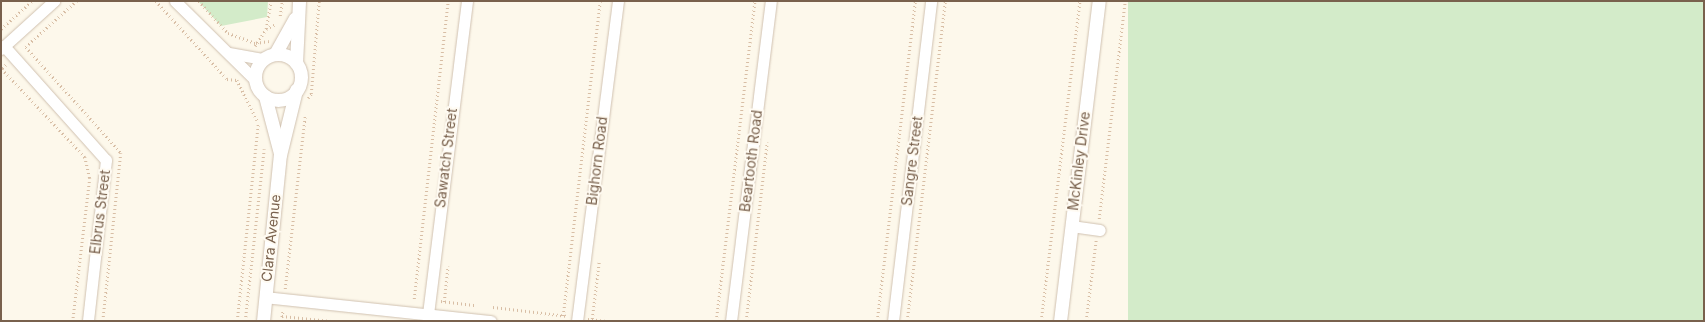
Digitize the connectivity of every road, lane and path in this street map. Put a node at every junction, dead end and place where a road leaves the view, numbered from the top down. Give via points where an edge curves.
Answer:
1 (32, 1) edge
2 (54, 1) edge
3 (156, 1) edge
4 (175, 1) edge
5 (198, 1) edge
6 (271, 1) edge
7 (282, 1) edge
8 (299, 1) edge
9 (319, 1) edge
10 (448, 1) edge
11 (467, 1) edge
12 (600, 1) edge
13 (618, 1) edge
14 (755, 1) edge
15 (771, 1) edge
16 (915, 1) edge
17 (931, 1) edge
18 (945, 1) edge
19 (1080, 1) edge
20 (1099, 1) edge
21 (1125, 1) edge
22 (297, 15) junction
23 (1, 29) edge
24 (26, 47) dead end
25 (2, 48) edge
26 (296, 48) junction
27 (273, 52) junction
28 (313, 52) junction
29 (229, 53) junction
30 (14, 57) junction
31 (296, 63) junction
32 (2, 69) edge
33 (237, 80) dead end
34 (255, 80) junction
35 (296, 90) junction
36 (265, 96) junction
37 (307, 100) dead end
38 (306, 108) dead end
39 (262, 132) dead end
40 (768, 134) dead end
41 (264, 145) dead end
42 (280, 155) junction
43 (1071, 226) junction
44 (1099, 230) junction
45 (265, 297) junction
46 (284, 300) junction
47 (428, 300) junction
48 (481, 306) dead end
49 (489, 307) dead end
50 (428, 314) junction
51 (282, 316) junction
52 (563, 316) junction
53 (578, 319) edge
54 (73, 321) edge
55 (88, 321) edge
56 (236, 321) edge
57 (245, 321) edge
58 (263, 321) edge
59 (281, 321) edge
60 (331, 321) edge
61 (491, 321) edge
62 (608, 321) edge
63 (716, 321) edge
64 (731, 321) edge
65 (746, 321) edge
66 (877, 321) edge
67 (893, 321) edge
68 (907, 321) edge
69 (1041, 321) edge
70 (1060, 321) edge
71 (1086, 321) edge

1 - 23 path
2 - 25 street
3 - 33 path via 227,79
4 - 29 street via 203,32
5 - 27 path via 228,33 256,44 264,39
6 - 7 path via 266,29 278,23
8 - 22 street
9 - 28 path
10 - 47 path via 413,299
11 - 47 street, Sawatch Street
12 - 52 path
13 - 53 street, Bighorn Road
14 - 63 path
15 - 64 street, Beartooth Road
16 - 66 path
17 - 67 street, Sangre Street
18 - 68 path
19 - 69 path
20 - 43 street, McKinley Drive
21 - 44 path
22 - 26 street
22 - 27 street
24 - 30 path
25 - 30 street, Elbrus Street
26 - 28 path
26 - 31 street
27 - 29 street
27 - 31 street via 285,55
27 - 34 street via 258,65
28 - 37 path via 312,94
29 - 34 street
30 - 32 path
30 - 55 street, Elbrus Street via 106,160
31 - 35 street via 301,77
32 - 54 path via 85,157 90,178
34 - 36 street
35 - 36 street via 278,100
35 - 42 street, Clara Avenue
36 - 42 street, Clara Avenue
38 - 46 path
39 - 56 path via 258,122
40 - 65 path
41 - 57 path
42 - 45 street, Clara Avenue
43 - 44 street
43 - 70 street, McKinley Drive
44 - 71 path
45 - 46 street
45 - 58 street, Clara Avenue
46 - 50 street
46 - 51 path
47 - 48 path
47 - 50 street, Sawatch Street
49 - 52 path
50 - 61 street
51 - 59 path
51 - 60 path
52 - 53 path
53 - 62 path

